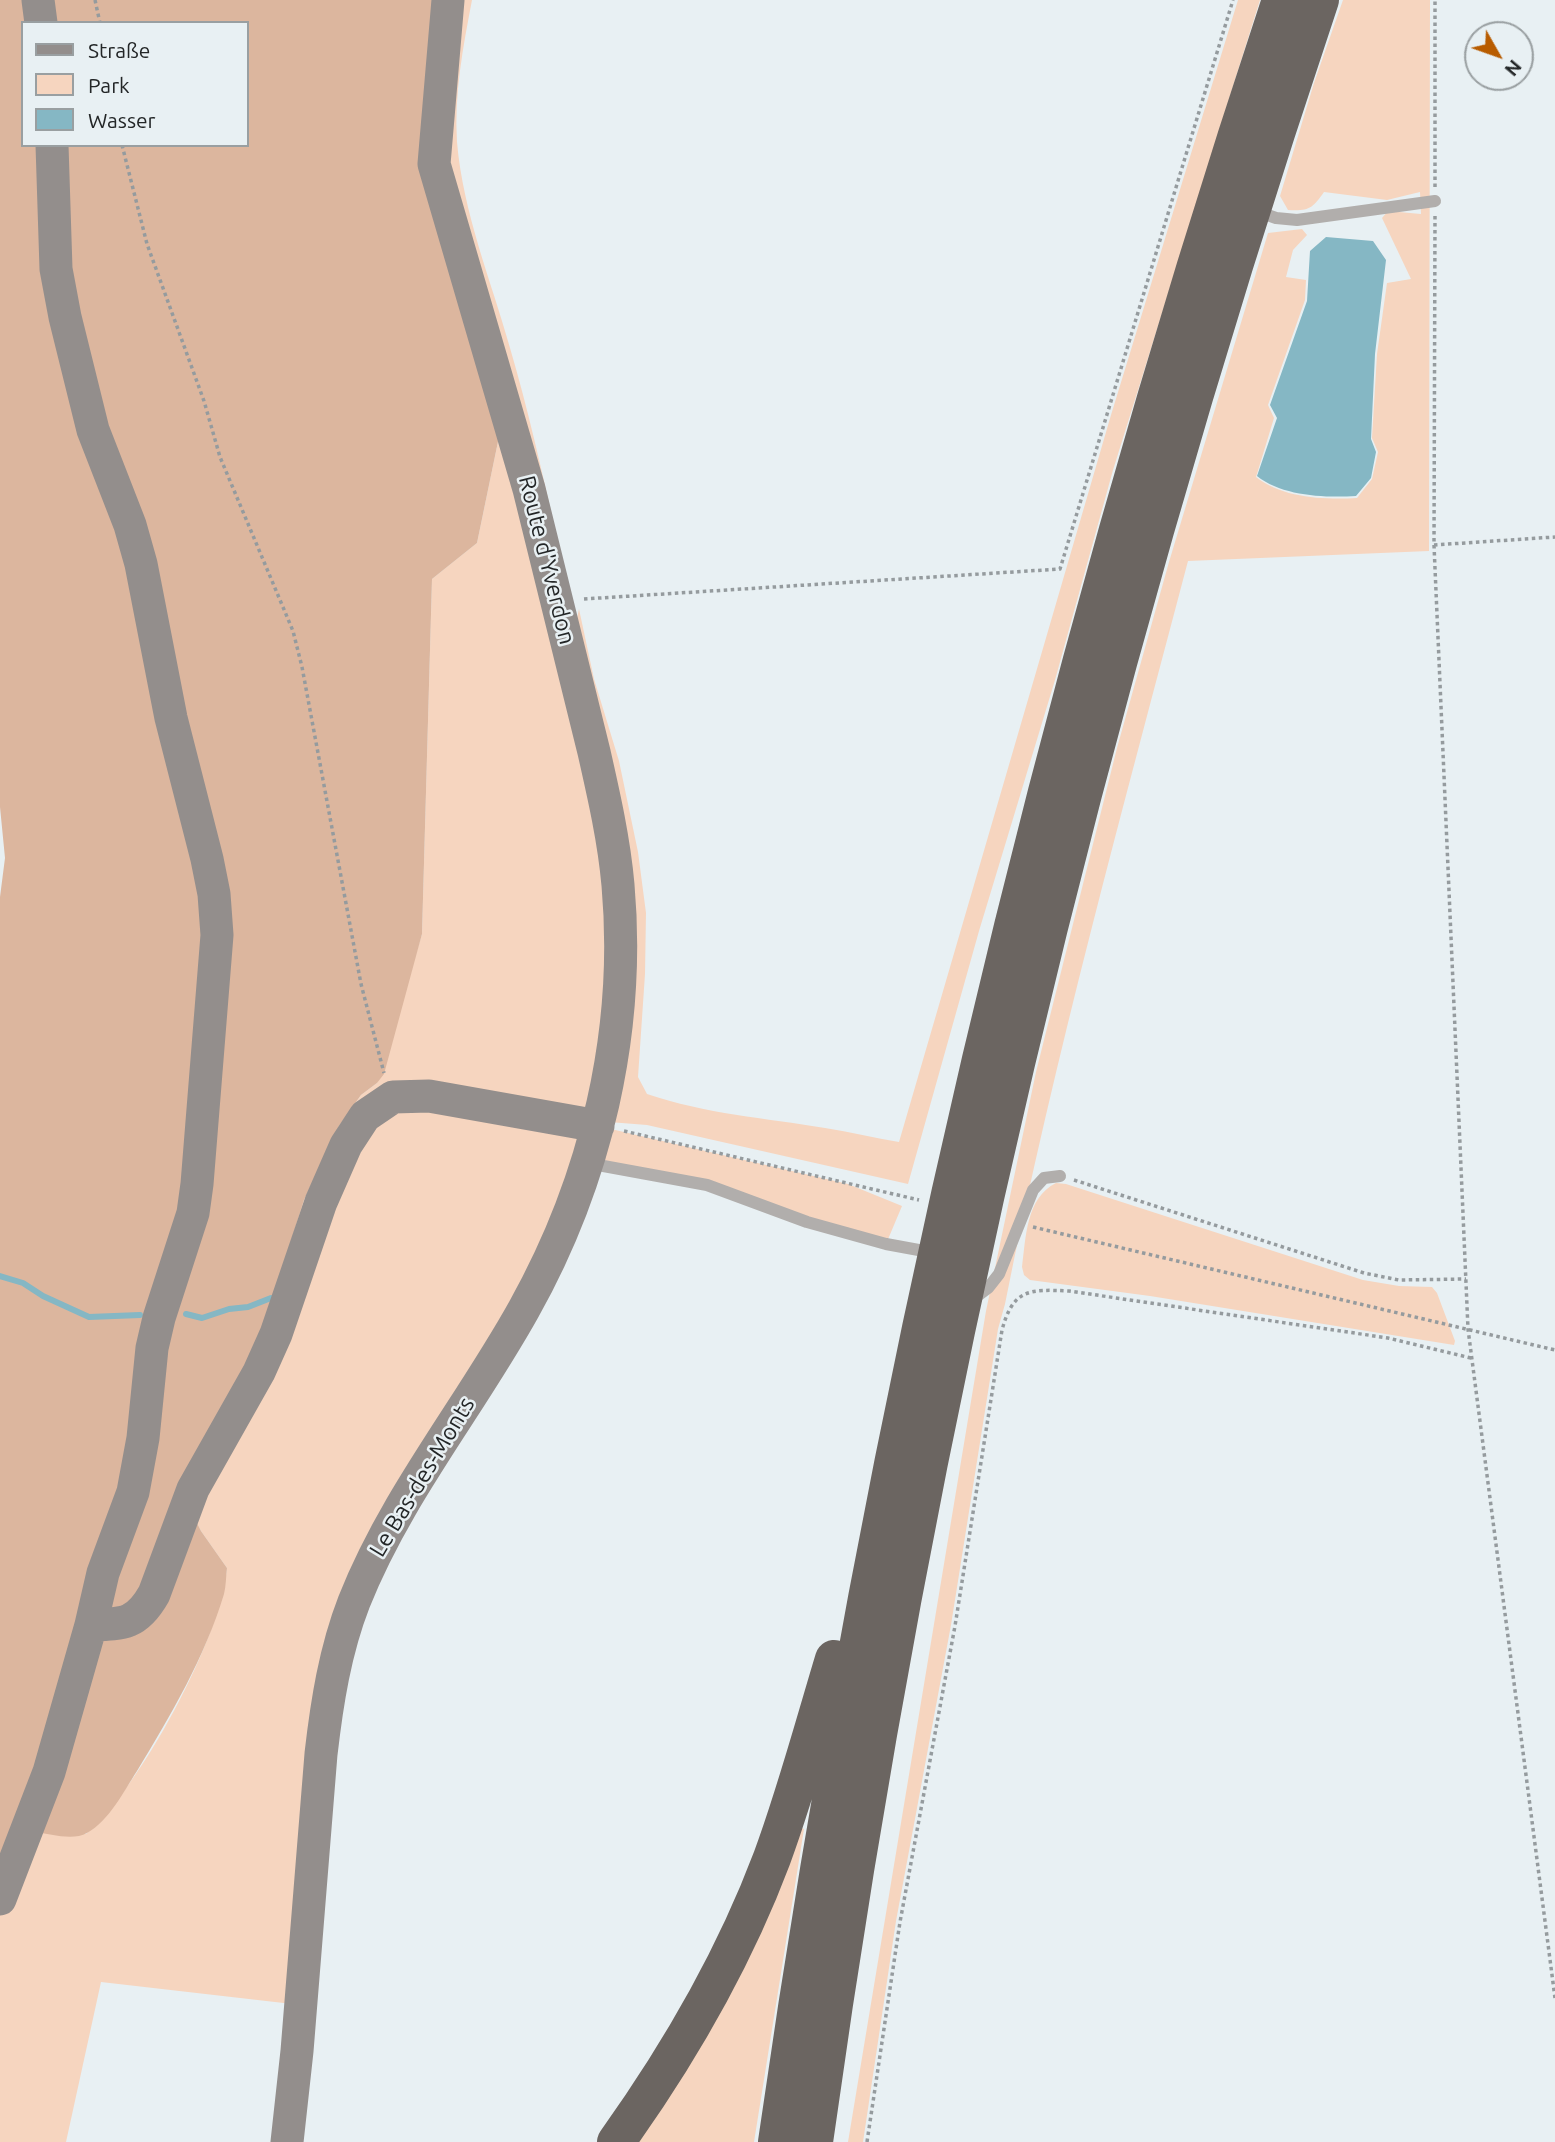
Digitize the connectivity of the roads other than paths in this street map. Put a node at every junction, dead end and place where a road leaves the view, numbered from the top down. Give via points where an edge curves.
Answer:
1 (38, 0) edge
2 (448, 0) edge
3 (1282, 0) edge
4 (1320, 0) edge
5 (41, 21) edge
6 (52, 147) edge
7 (1435, 201) road end
8 (1252, 210) junction
9 (598, 1126) junction
10 (587, 1163) junction
11 (1060, 1176) road end
12 (936, 1254) junction
13 (962, 1305) junction
14 (893, 1462) junction
15 (92, 1625) junction
16 (0, 1899) edge
17 (287, 2142) edge
18 (616, 2142) edge
19 (777, 2142) edge
20 (814, 2142) edge

1 - 5 street
2 - 9 street, Route d'Yverdon via 434,164 509,415 557,600 604,796 618,884 618,1006
3 - 12 highway via 1180,320 1086,644 1010,936
4 - 8 highway
6 - 15 street via 56,269 65,317 93,430 141,564 171,718 207,859 217,935 194,1203 152,1348 133,1492 103,1573
7 - 8 lane via 1297,220
8 - 13 highway via 1170,480 1087,779
9 - 10 street, Le Bas-des-Monts
9 - 15 street via 429,1096 393,1097 365,1116 346,1145 321,1202 276,1334 193,1489 151,1600 132,1620
10 - 12 lane via 707,1185 820,1226
10 - 17 street, Le Bas-des-Monts via 540,1280 404,1500 369,1568 342,1637 323,1741
11 - 13 lane via 1044,1178 1033,1190 999,1274 988,1288
12 - 14 highway
13 - 20 highway via 885,1699
14 - 18 highway via 771,1860 701,2008
14 - 19 highway via 831,1792
15 - 16 street via 49,1772

